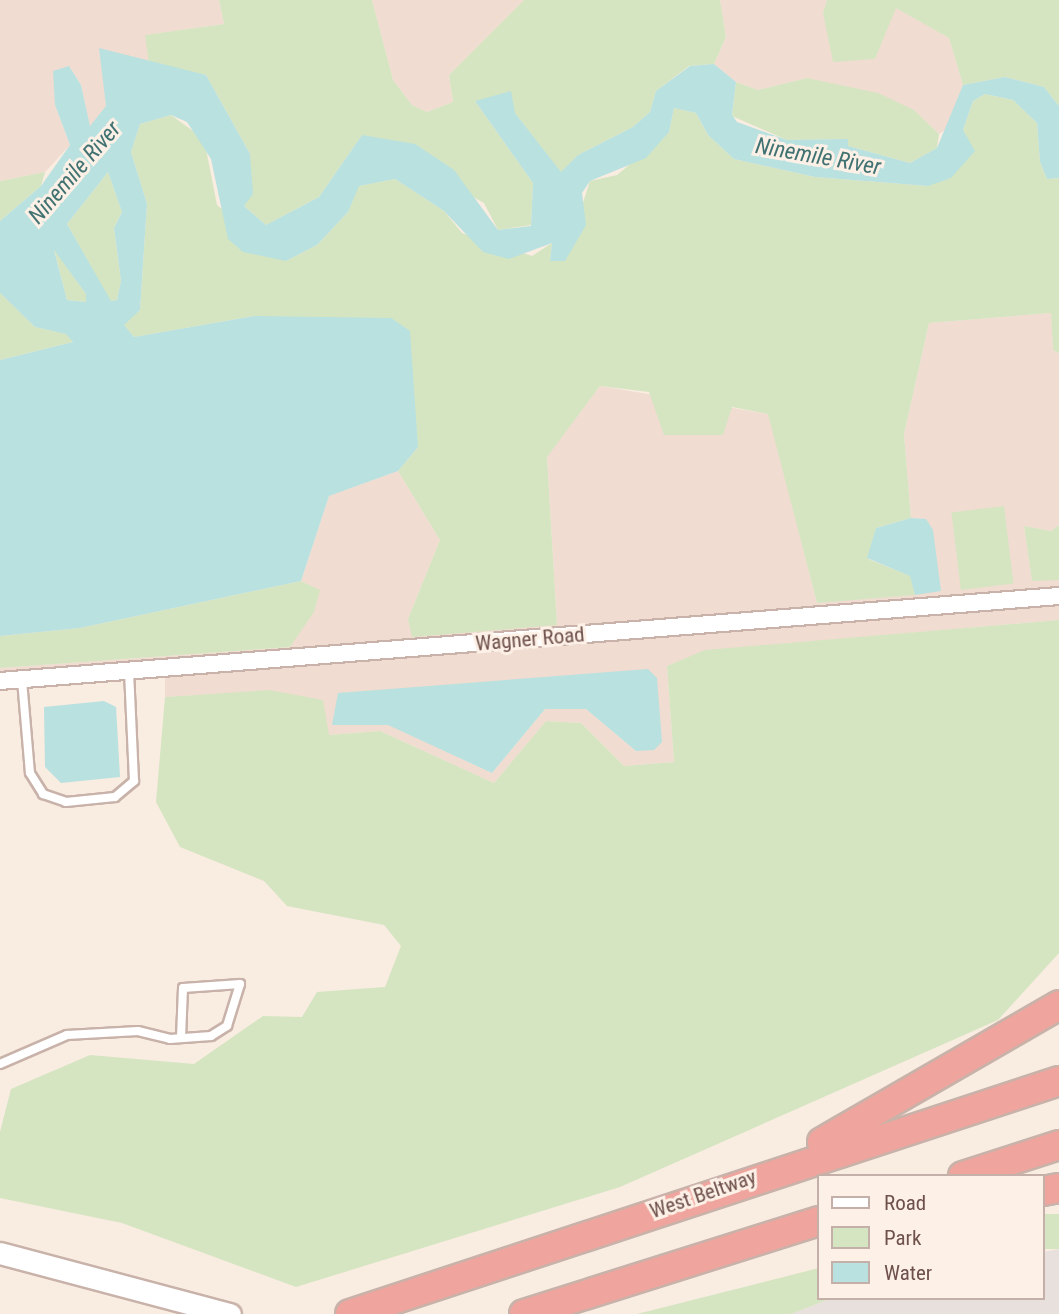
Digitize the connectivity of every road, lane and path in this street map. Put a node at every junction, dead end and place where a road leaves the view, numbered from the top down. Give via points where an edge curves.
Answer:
1 (1059, 596) edge
2 (129, 671) junction
3 (22, 680) junction
4 (0, 681) edge
5 (1059, 1005) edge
6 (181, 1037) junction
7 (0, 1064) edge
8 (1059, 1081) edge
9 (1059, 1145) edge
10 (761, 1174) junction
11 (969, 1174) edge
12 (818, 1222) edge
13 (818, 1241) edge
14 (0, 1253) edge
15 (653, 1274) junction
16 (230, 1314) edge
17 (350, 1314) edge
18 (524, 1314) edge

1 - 2 street, Wagner Road
2 - 3 street, Wagner Road
2 - 3 lane via 134,781 115,797 66,802 43,794 30,773
3 - 4 street, Wagner Road
5 - 10 highway via 990,1050
6 - 6 lane via 183,988 240,984 227,1026 211,1036
6 - 7 lane via 138,1031 66,1035
8 - 10 highway, West Beltway
9 - 11 highway
10 - 17 highway, West Beltway
12 - 15 highway
13 - 15 highway
14 - 16 street
15 - 18 highway

